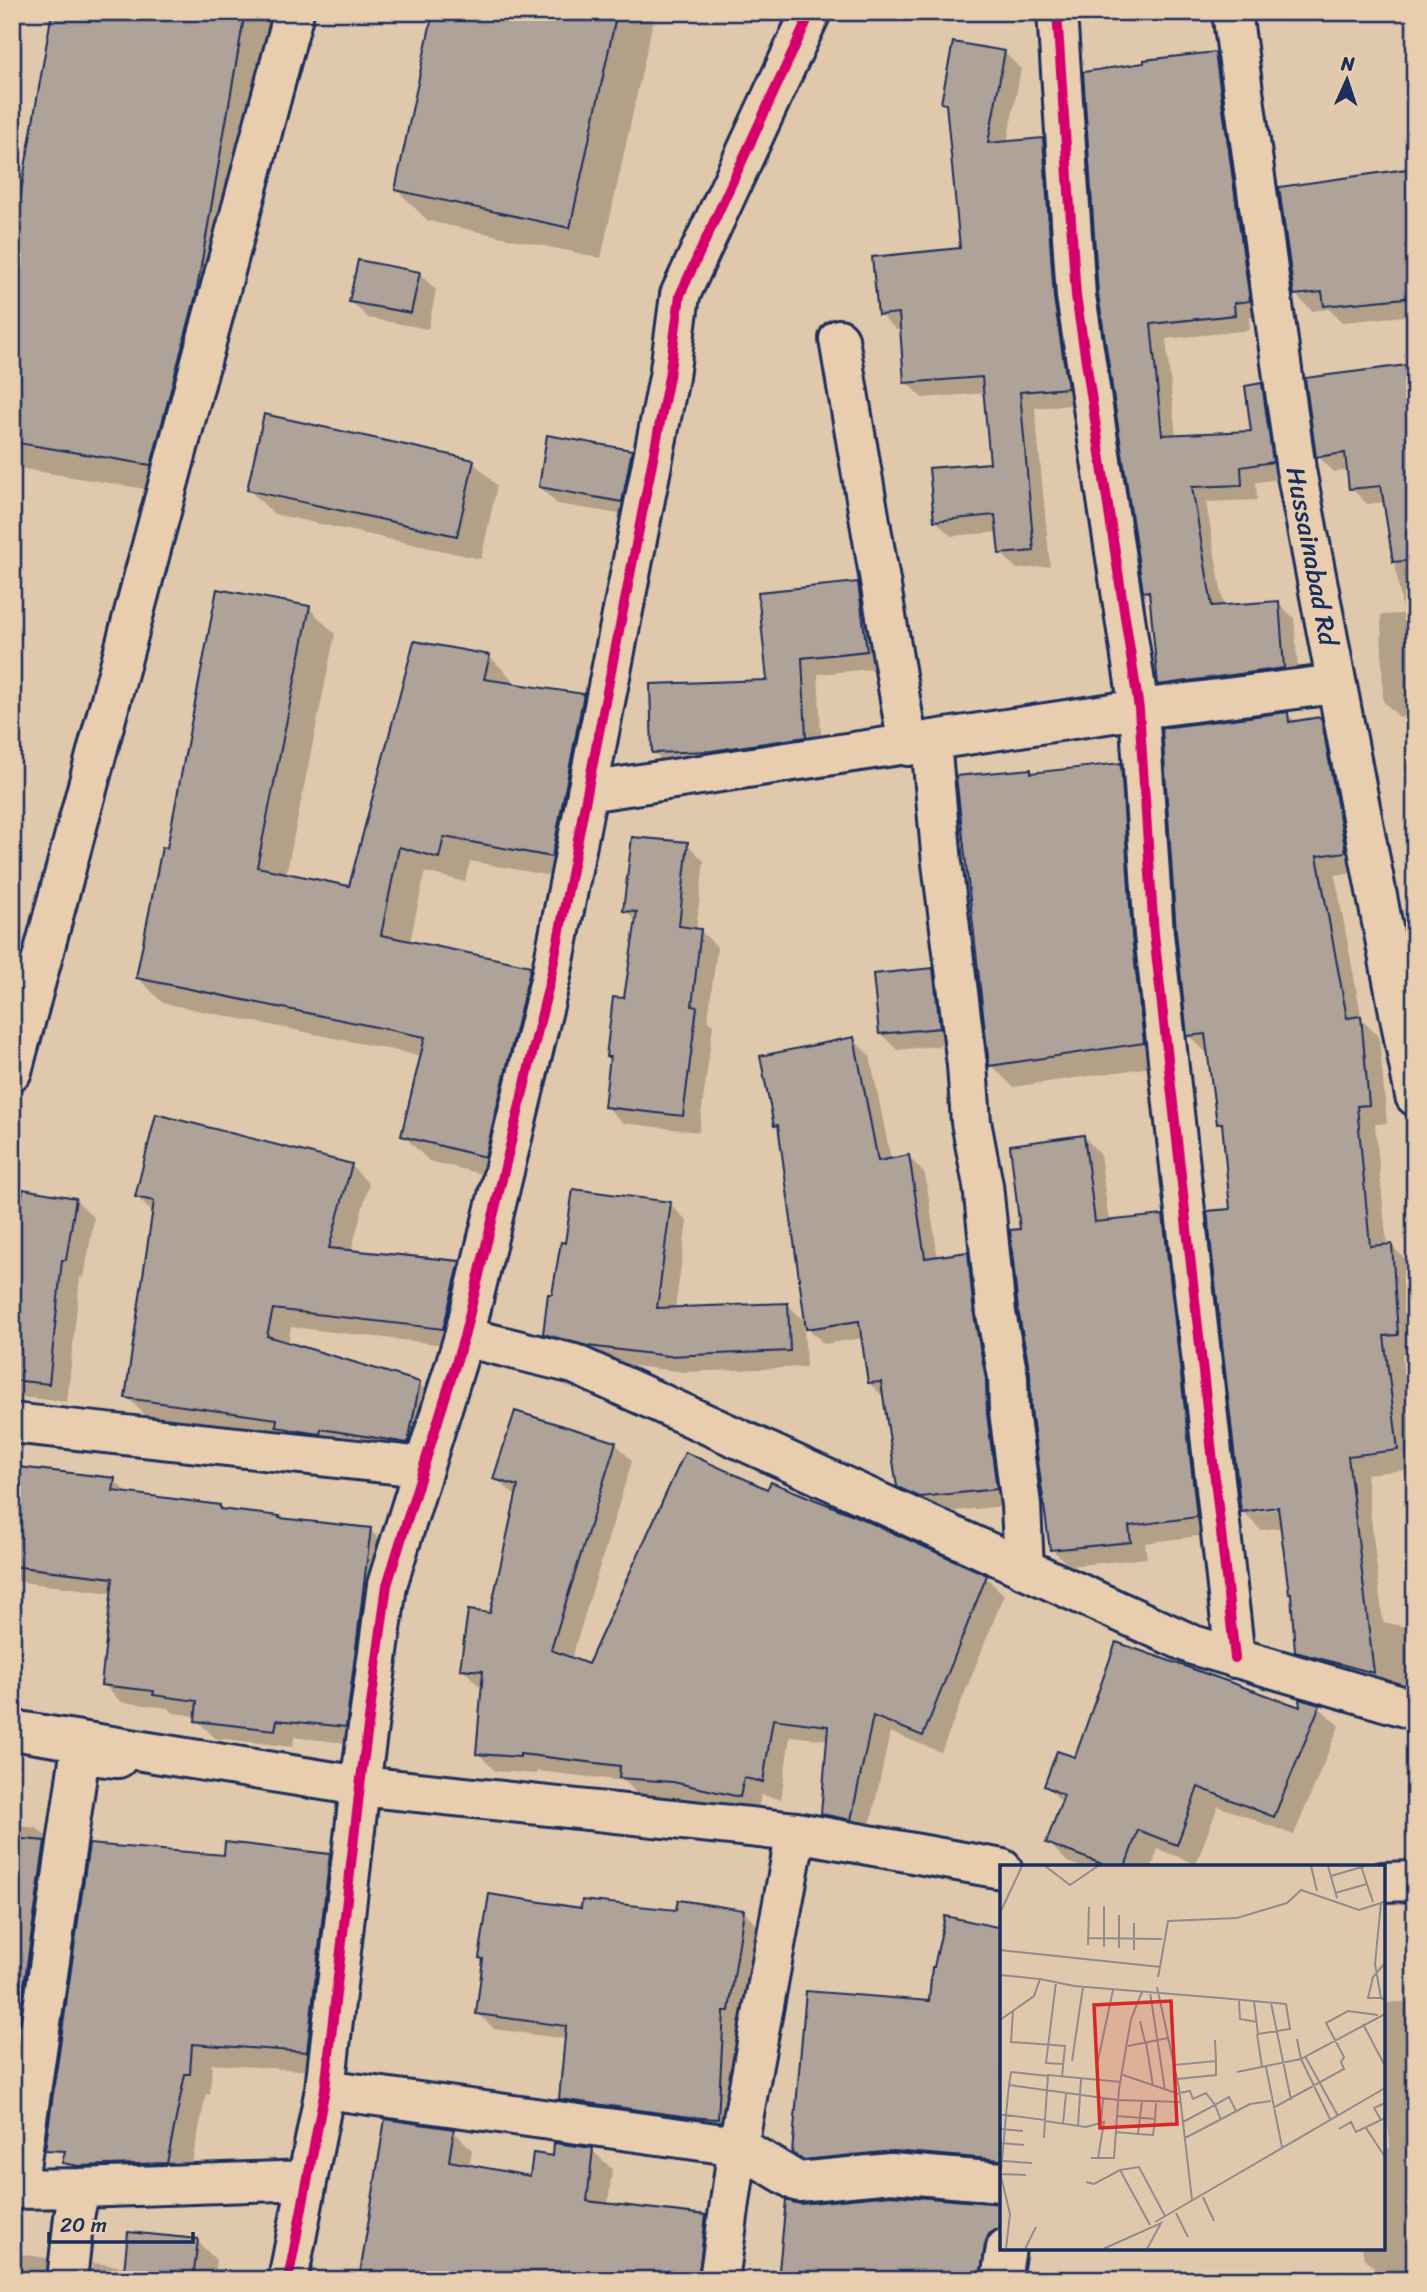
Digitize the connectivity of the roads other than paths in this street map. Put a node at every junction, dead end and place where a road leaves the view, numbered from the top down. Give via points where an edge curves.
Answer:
1 (294, 12) edge
2 (811, 12) edge
3 (1057, 12) edge
4 (1232, 12) edge
5 (839, 339) dead end
6 (1336, 684) junction
7 (1139, 709) junction
8 (920, 744) junction
9 (587, 792) junction
10 (12, 1071) edge
11 (1415, 1096) edge
12 (464, 1337) junction
13 (12, 1423) edge
14 (423, 1466) junction
15 (1024, 1569) junction
16 (1235, 1658) junction
17 (1415, 1710) edge
18 (12, 1730) edge
19 (360, 1786) junction
20 (796, 1832) junction
21 (1000, 1869) edge
22 (1415, 1881) edge
23 (1385, 1882) edge
24 (325, 2089) junction
25 (738, 2146) junction
26 (307, 2180) junction
27 (1000, 2182) edge
28 (15, 2188) edge
29 (80, 2188) junction
30 (1006, 2250) edge
31 (67, 2280) edge
32 (288, 2280) edge
33 (719, 2280) edge
34 (1001, 2280) edge

1 - 10 street
2 - 9 street via 680,295 669,377
3 - 7 street via 1076,296
4 - 6 street, Hussainabad Rd via 1296,470
5 - 8 street
6 - 7 street
6 - 11 street, Hussainabad Rd
7 - 8 street
7 - 16 street via 1154,934
8 - 9 street
8 - 15 street via 942,863 971,1122 1008,1377
9 - 12 street via 551,975
12 - 14 street
12 - 15 street via 574,1364
13 - 14 street
14 - 19 street via 387,1584
15 - 16 street via 1193,1645
16 - 17 street
18 - 19 street
19 - 20 street
19 - 24 street
19 - 28 street via 80,1754
20 - 21 street
20 - 25 street
22 - 23 street
24 - 25 street
24 - 26 street
25 - 27 street via 798,2182 891,2173
25 - 33 street
26 - 29 street
26 - 32 street
28 - 29 street
29 - 31 street
30 - 34 street

